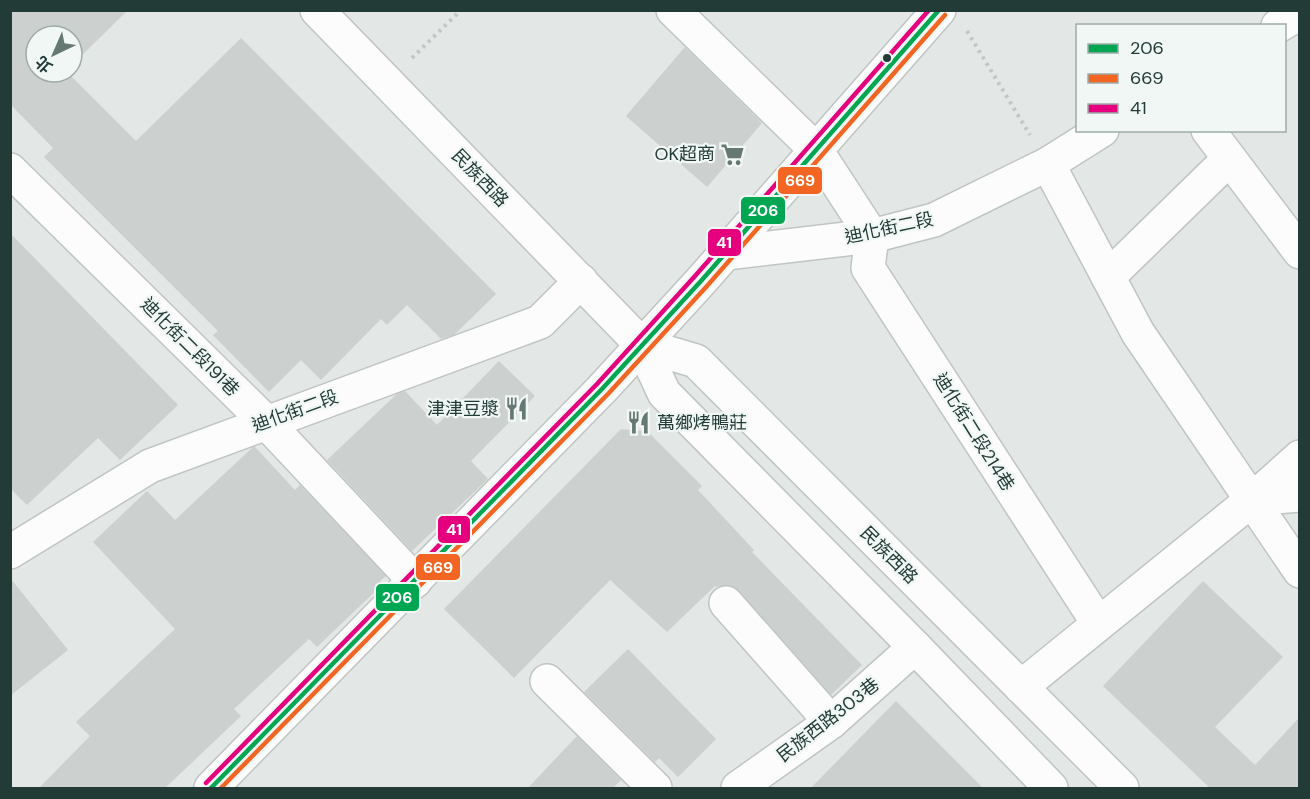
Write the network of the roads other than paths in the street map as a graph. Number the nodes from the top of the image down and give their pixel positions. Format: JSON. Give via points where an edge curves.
{"nodes":[{"id":1,"x":317,"y":10,"type":"edge"},
{"id":2,"x":673,"y":10,"type":"edge"},
{"id":3,"x":1299,"y":13,"type":"edge"},
{"id":4,"x":950,"y":16,"type":"edge"},
{"id":5,"x":1281,"y":24,"type":"edge"},
{"id":6,"x":1099,"y":132,"type":"edge"},
{"id":7,"x":1209,"y":132,"type":"edge"},
{"id":8,"x":816,"y":150,"type":"junction"},
{"id":9,"x":1229,"y":159,"type":"junction"},
{"id":10,"x":1048,"y":164,"type":"junction"},
{"id":11,"x":10,"y":170,"type":"edge"},
{"id":12,"x":873,"y":236,"type":"junction"},
{"id":13,"x":1299,"y":252,"type":"edge"},
{"id":14,"x":726,"y":253,"type":"junction"},
{"id":15,"x":1108,"y":277,"type":"junction"},
{"id":16,"x":581,"y":281,"type":"junction"},
{"id":17,"x":642,"y":345,"type":"junction"},
{"id":18,"x":265,"y":421,"type":"junction"},
{"id":19,"x":1299,"y":457,"type":"edge"},
{"id":20,"x":1299,"y":495,"type":"edge"},
{"id":21,"x":1253,"y":499,"type":"junction"},
{"id":22,"x":10,"y":552,"type":"edge"},
{"id":23,"x":1299,"y":570,"type":"edge"},
{"id":24,"x":414,"y":581,"type":"junction"},
{"id":25,"x":726,"y":603,"type":"dead end"},
{"id":26,"x":1098,"y":623,"type":"junction"},
{"id":27,"x":915,"y":647,"type":"junction"},
{"id":28,"x":547,"y":681,"type":"dead end"},
{"id":29,"x":1021,"y":687,"type":"junction"},
{"id":30,"x":831,"y":722,"type":"junction"},
{"id":31,"x":211,"y":789,"type":"edge"},
{"id":32,"x":655,"y":789,"type":"edge"},
{"id":33,"x":738,"y":789,"type":"edge"},
{"id":34,"x":1051,"y":789,"type":"edge"},
{"id":35,"x":1122,"y":789,"type":"edge"}],
"edges":[{"from":1,"to":16,"type":"street","name":"民族西路"},
{"from":2,"to":8,"type":"street"},
{"from":3,"to":5,"type":"street"},
{"from":4,"to":8,"type":"street"},
{"from":6,"to":10,"type":"street","name":"迪化街二段"},
{"from":7,"to":9,"type":"street"},
{"from":8,"to":12,"type":"street"},
{"from":8,"to":14,"type":"street"},
{"from":9,"to":13,"type":"street"},
{"from":9,"to":15,"type":"street"},
{"from":10,"to":12,"type":"street","name":"迪化街二段","via":[[934,220]]},
{"from":10,"to":15,"type":"street"},
{"from":11,"to":18,"type":"street","name":"迪化街二段191巷"},
{"from":12,"to":14,"type":"street","name":"迪化街二段"},
{"from":12,"to":26,"type":"street","name":"迪化街二段214巷","via":[[868,268]]},
{"from":14,"to":17,"type":"street"},
{"from":15,"to":21,"type":"street","via":[[1138,333]]},
{"from":16,"to":17,"type":"street","name":"民族西路"},
{"from":16,"to":18,"type":"street","name":"迪化街二段","via":[[540,322]]},
{"from":17,"to":24,"type":"street"},
{"from":17,"to":27,"type":"street","name":"民族西路","via":[[664,393]]},
{"from":17,"to":29,"type":"street","name":"民族西路","via":[[696,361]]},
{"from":18,"to":22,"type":"street","name":"迪化街二段","via":[[150,466]]},
{"from":18,"to":24,"type":"street","name":"迪化街二段191巷"},
{"from":19,"to":21,"type":"street"},
{"from":20,"to":21,"type":"street"},
{"from":21,"to":23,"type":"street"},
{"from":21,"to":26,"type":"street"},
{"from":24,"to":31,"type":"street"},
{"from":25,"to":30,"type":"street"},
{"from":26,"to":29,"type":"street"},
{"from":27,"to":30,"type":"street","name":"民族西路303巷"},
{"from":27,"to":34,"type":"street","name":"民族西路"},
{"from":28,"to":32,"type":"street"},
{"from":29,"to":35,"type":"street","name":"民族西路"},
{"from":30,"to":33,"type":"street","name":"民族西路303巷"}]}
